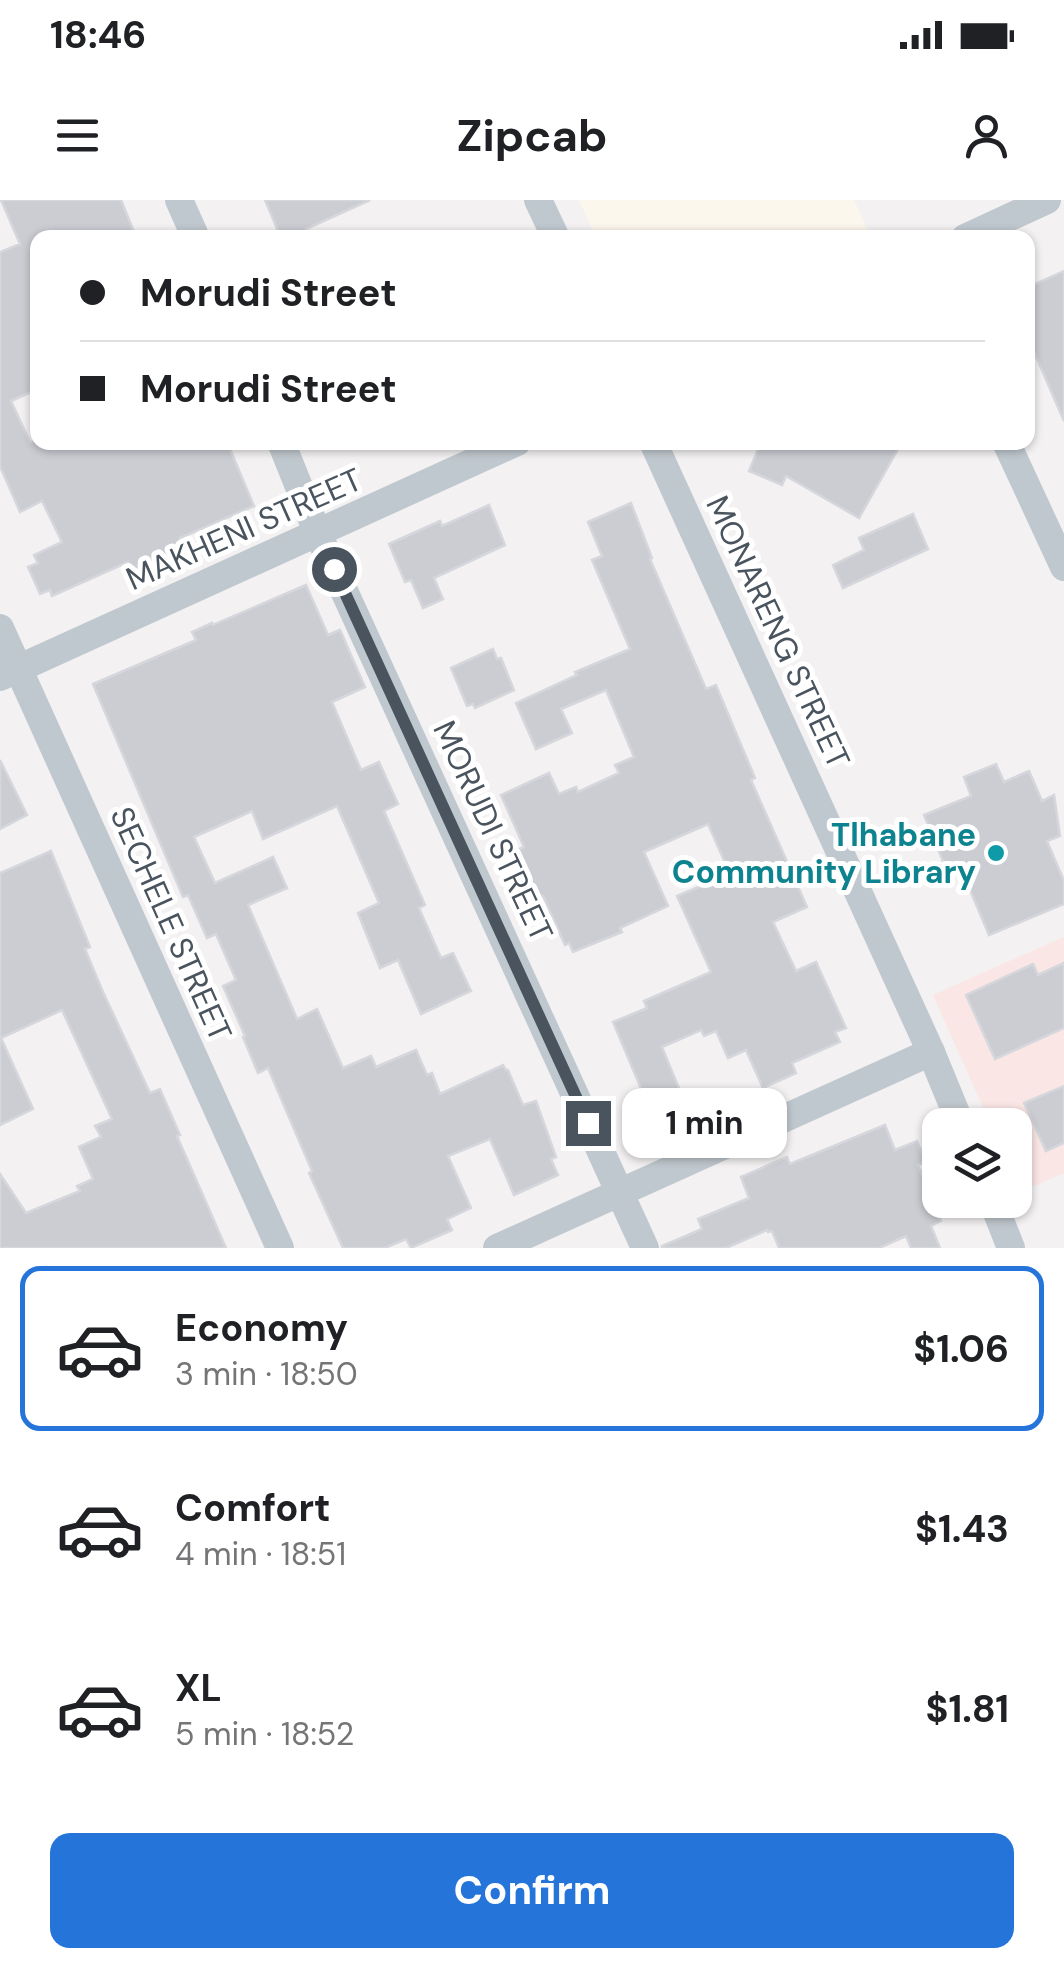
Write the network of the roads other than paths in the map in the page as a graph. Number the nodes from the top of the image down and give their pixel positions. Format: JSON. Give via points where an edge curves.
{"nodes":[{"id":1,"x":179,"y":200,"type":"edge"},
{"id":2,"x":538,"y":200,"type":"edge"},
{"id":3,"x":1047,"y":200,"type":"edge"},
{"id":4,"x":192,"y":230,"type":"edge"},
{"id":5,"x":552,"y":230,"type":"edge"},
{"id":6,"x":982,"y":230,"type":"edge"},
{"id":7,"x":284,"y":450,"type":"edge"},
{"id":8,"x":500,"y":450,"type":"edge"},
{"id":9,"x":657,"y":450,"type":"edge"},
{"id":10,"x":1010,"y":450,"type":"edge"},
{"id":11,"x":318,"y":534,"type":"junction"},
{"id":12,"x":1062,"y":556,"type":"edge"},
{"id":13,"x":0,"y":628,"type":"edge"},
{"id":14,"x":9,"y":674,"type":"edge"},
{"id":15,"x":931,"y":1052,"type":"junction"},
{"id":16,"x":954,"y":1108,"type":"edge"},
{"id":17,"x":620,"y":1192,"type":"junction"},
{"id":18,"x":999,"y":1218,"type":"edge"},
{"id":19,"x":280,"y":1248,"type":"edge"},
{"id":20,"x":497,"y":1248,"type":"edge"},
{"id":21,"x":645,"y":1248,"type":"edge"},
{"id":22,"x":1011,"y":1248,"type":"edge"}],
"edges":[{"from":1,"to":4,"type":"street"},
{"from":2,"to":5,"type":"street"},
{"from":3,"to":6,"type":"street"},
{"from":7,"to":11,"type":"street","name":"MORUDI STREET"},
{"from":8,"to":11,"type":"street","name":"MAKHENI STREET"},
{"from":9,"to":15,"type":"street","name":"MONARENG STREET"},
{"from":10,"to":12,"type":"street"},
{"from":11,"to":14,"type":"street","name":"MAKHENI STREET"},
{"from":11,"to":17,"type":"street","name":"MORUDI STREET"},
{"from":13,"to":14,"type":"street","name":"SECHELE STREET"},
{"from":14,"to":19,"type":"street","name":"SECHELE STREET"},
{"from":15,"to":16,"type":"street","name":"MONARENG STREET"},
{"from":15,"to":17,"type":"street"},
{"from":17,"to":20,"type":"street"},
{"from":17,"to":21,"type":"street","name":"MORUDI STREET"},
{"from":18,"to":22,"type":"street"}]}
